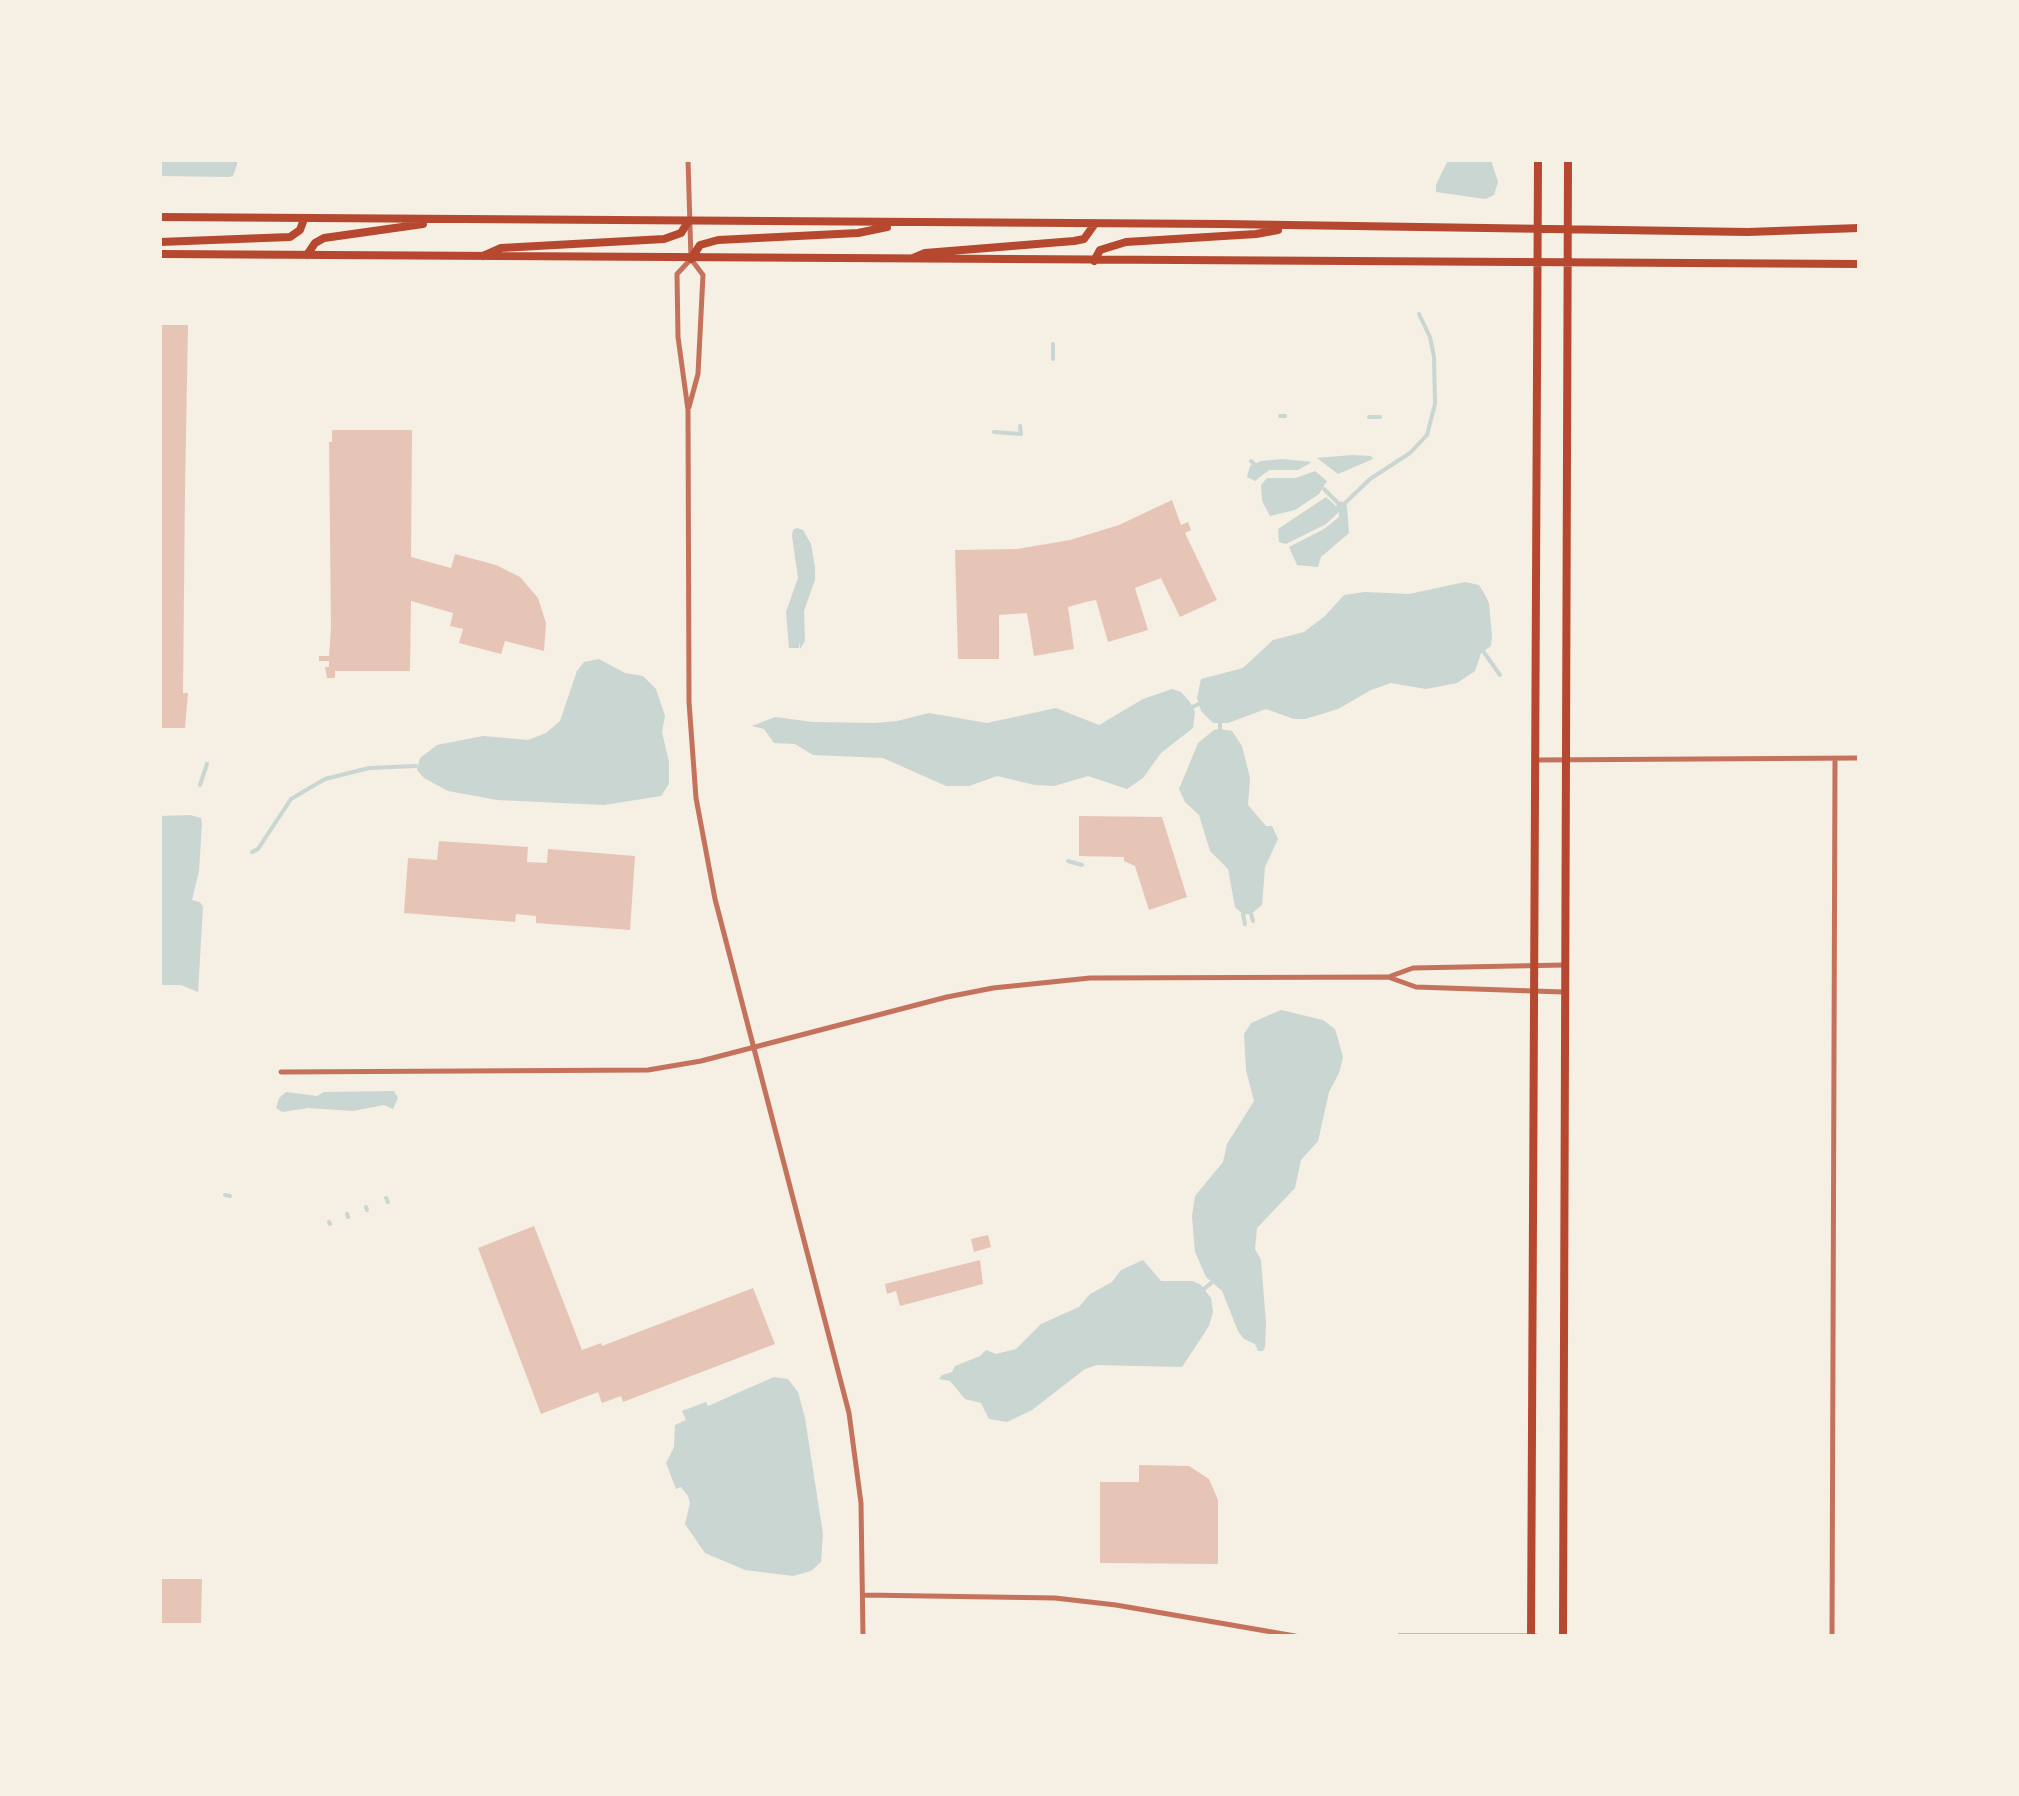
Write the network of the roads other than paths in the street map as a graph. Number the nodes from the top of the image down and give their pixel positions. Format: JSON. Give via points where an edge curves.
{"nodes":[{"id":1,"x":688,"y":160,"type":"edge"},
{"id":2,"x":1538,"y":160,"type":"edge"},
{"id":3,"x":1568,"y":160,"type":"edge"},
{"id":4,"x":160,"y":217,"type":"edge"},
{"id":5,"x":304,"y":218,"type":"junction"},
{"id":6,"x":442,"y":220,"type":"junction"},
{"id":7,"x":688,"y":222,"type":"junction"},
{"id":8,"x":905,"y":224,"type":"junction"},
{"id":9,"x":1094,"y":225,"type":"junction"},
{"id":10,"x":1292,"y":227,"type":"junction"},
{"id":11,"x":1859,"y":228,"type":"edge"},
{"id":12,"x":1539,"y":230,"type":"junction"},
{"id":13,"x":1567,"y":230,"type":"junction"},
{"id":14,"x":160,"y":242,"type":"edge"},
{"id":15,"x":160,"y":254,"type":"edge"},
{"id":16,"x":306,"y":256,"type":"junction"},
{"id":17,"x":478,"y":257,"type":"junction"},
{"id":18,"x":692,"y":259,"type":"junction"},
{"id":19,"x":910,"y":260,"type":"junction"},
{"id":20,"x":1094,"y":261,"type":"junction"},
{"id":21,"x":1538,"y":262,"type":"junction"},
{"id":22,"x":1567,"y":262,"type":"junction"},
{"id":23,"x":1859,"y":264,"type":"edge"},
{"id":24,"x":688,"y":410,"type":"junction"},
{"id":25,"x":1859,"y":758,"type":"edge"},
{"id":26,"x":1536,"y":760,"type":"junction"},
{"id":27,"x":1567,"y":760,"type":"junction"},
{"id":28,"x":1835,"y":760,"type":"junction"},
{"id":29,"x":1533,"y":966,"type":"junction"},
{"id":30,"x":1564,"y":966,"type":"junction"},
{"id":31,"x":1388,"y":977,"type":"junction"},
{"id":32,"x":1533,"y":992,"type":"junction"},
{"id":33,"x":1563,"y":992,"type":"junction"},
{"id":34,"x":754,"y":1047,"type":"junction"},
{"id":35,"x":281,"y":1072,"type":"dead end"},
{"id":36,"x":864,"y":1595,"type":"junction"},
{"id":37,"x":1533,"y":1635,"type":"edge"},
{"id":38,"x":864,"y":1636,"type":"edge"},
{"id":39,"x":1295,"y":1636,"type":"edge"},
{"id":40,"x":1399,"y":1636,"type":"edge"},
{"id":41,"x":1563,"y":1636,"type":"edge"},
{"id":42,"x":1832,"y":1636,"type":"edge"}],
"edges":[{"from":1,"to":7,"type":"street"},
{"from":2,"to":12,"type":"main road"},
{"from":3,"to":13,"type":"main road"},
{"from":4,"to":5,"type":"main road"},
{"from":5,"to":6,"type":"main road"},
{"from":5,"to":14,"type":"main road","via":[[290,237]]},
{"from":6,"to":7,"type":"main road"},
{"from":6,"to":16,"type":"main road","via":[[324,238]]},
{"from":7,"to":8,"type":"main road"},
{"from":7,"to":17,"type":"main road","via":[[664,239],[501,248]]},
{"from":7,"to":18,"type":"street"},
{"from":8,"to":9,"type":"main road"},
{"from":8,"to":18,"type":"main road","via":[[718,240],[700,245]]},
{"from":9,"to":10,"type":"main road"},
{"from":9,"to":19,"type":"main road","via":[[1074,242],[925,253]]},
{"from":10,"to":12,"type":"main road"},
{"from":10,"to":20,"type":"main road","via":[[1126,242],[1106,247]]},
{"from":11,"to":13,"type":"main road"},
{"from":12,"to":13,"type":"main road"},
{"from":12,"to":21,"type":"main road"},
{"from":13,"to":22,"type":"main road"},
{"from":15,"to":16,"type":"main road"},
{"from":16,"to":17,"type":"main road"},
{"from":17,"to":18,"type":"main road"},
{"from":18,"to":19,"type":"main road"},
{"from":18,"to":24,"type":"street","via":[[703,275],[698,374]]},
{"from":18,"to":24,"type":"street","via":[[678,274]]},
{"from":19,"to":20,"type":"main road"},
{"from":20,"to":21,"type":"main road"},
{"from":21,"to":22,"type":"main road"},
{"from":21,"to":26,"type":"main road"},
{"from":22,"to":23,"type":"main road"},
{"from":22,"to":27,"type":"main road"},
{"from":24,"to":34,"type":"street","via":[[689,703],[696,798]]},
{"from":25,"to":28,"type":"street"},
{"from":26,"to":27,"type":"street"},
{"from":26,"to":29,"type":"main road"},
{"from":27,"to":28,"type":"street"},
{"from":27,"to":30,"type":"main road"},
{"from":28,"to":42,"type":"street"},
{"from":29,"to":30,"type":"street"},
{"from":29,"to":31,"type":"street","via":[[1413,968]]},
{"from":29,"to":32,"type":"main road"},
{"from":30,"to":33,"type":"main road"},
{"from":31,"to":32,"type":"street","via":[[1416,988]]},
{"from":31,"to":34,"type":"street","via":[[1028,984],[947,997]]},
{"from":32,"to":33,"type":"street"},
{"from":32,"to":37,"type":"main road"},
{"from":33,"to":41,"type":"main road"},
{"from":34,"to":35,"type":"street","via":[[632,1072]]},
{"from":34,"to":36,"type":"street","via":[[844,1384],[858,1472]]},
{"from":36,"to":38,"type":"street"},
{"from":36,"to":39,"type":"street","via":[[1056,1598]]},
{"from":37,"to":40,"type":"street"}]}
